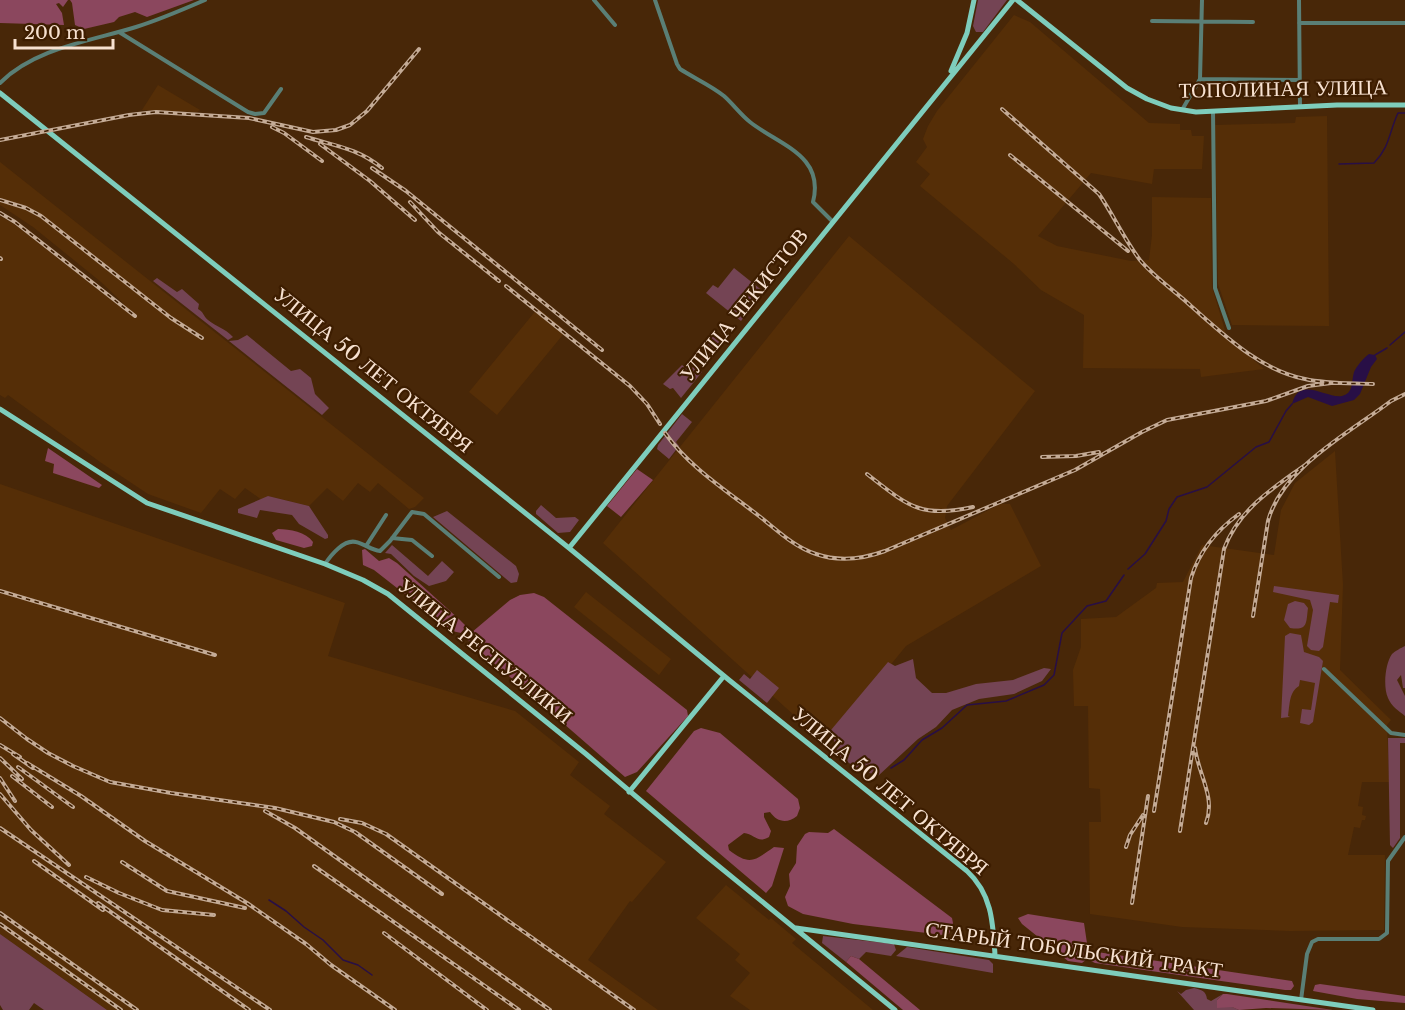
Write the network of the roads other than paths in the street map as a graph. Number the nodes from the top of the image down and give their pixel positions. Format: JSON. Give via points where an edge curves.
{"nodes":[{"id":1,"x":205,"y":0,"type":"edge"},
{"id":2,"x":594,"y":0,"type":"edge"},
{"id":3,"x":655,"y":0,"type":"edge"},
{"id":4,"x":974,"y":0,"type":"edge"},
{"id":5,"x":1015,"y":0,"type":"edge"},
{"id":6,"x":1202,"y":0,"type":"edge"},
{"id":7,"x":1299,"y":0,"type":"edge"},
{"id":8,"x":1152,"y":21,"type":"dead end"},
{"id":9,"x":1201,"y":22,"type":"junction"},
{"id":10,"x":1254,"y":22,"type":"dead end"},
{"id":11,"x":1299,"y":23,"type":"junction"},
{"id":12,"x":1405,"y":23,"type":"edge"},
{"id":13,"x":615,"y":25,"type":"dead end"},
{"id":14,"x":119,"y":32,"type":"junction"},
{"id":15,"x":967,"y":33,"type":"junction"},
{"id":16,"x":981,"y":39,"type":"junction"},
{"id":17,"x":1200,"y":80,"type":"junction"},
{"id":18,"x":1300,"y":81,"type":"junction"},
{"id":19,"x":0,"y":83,"type":"edge"},
{"id":20,"x":945,"y":83,"type":"junction"},
{"id":21,"x":281,"y":89,"type":"dead end"},
{"id":22,"x":0,"y":93,"type":"edge"},
{"id":23,"x":1405,"y":105,"type":"edge"},
{"id":24,"x":1300,"y":107,"type":"junction"},
{"id":25,"x":1182,"y":110,"type":"junction"},
{"id":26,"x":1213,"y":111,"type":"junction"},
{"id":27,"x":833,"y":222,"type":"junction"},
{"id":28,"x":1229,"y":328,"type":"dead end"},
{"id":29,"x":0,"y":409,"type":"edge"},
{"id":30,"x":386,"y":515,"type":"dead end"},
{"id":31,"x":392,"y":538,"type":"junction"},
{"id":32,"x":366,"y":546,"type":"junction"},
{"id":33,"x":569,"y":548,"type":"junction"},
{"id":34,"x":432,"y":556,"type":"dead end"},
{"id":35,"x":325,"y":564,"type":"junction"},
{"id":36,"x":499,"y":577,"type":"dead end"},
{"id":37,"x":1324,"y":669,"type":"dead end"},
{"id":38,"x":724,"y":676,"type":"junction"},
{"id":39,"x":1405,"y":735,"type":"edge"},
{"id":40,"x":629,"y":792,"type":"junction"},
{"id":41,"x":1405,"y":837,"type":"edge"},
{"id":42,"x":794,"y":928,"type":"junction"},
{"id":43,"x":825,"y":931,"type":"junction"},
{"id":44,"x":821,"y":949,"type":"junction"},
{"id":45,"x":995,"y":955,"type":"junction"},
{"id":46,"x":1301,"y":1001,"type":"junction"},
{"id":47,"x":1348,"y":1008,"type":"junction"},
{"id":48,"x":895,"y":1010,"type":"edge"},
{"id":49,"x":1359,"y":1010,"type":"edge"},
{"id":50,"x":1373,"y":1010,"type":"edge"}],
"edges":[{"from":1,"to":14,"type":"street"},
{"from":2,"to":13,"type":"street"},
{"from":3,"to":27,"type":"street","via":[[680,69],[723,96],[750,122],[804,159],[816,183],[813,202]]},
{"from":4,"to":15,"type":"main road"},
{"from":5,"to":16,"type":"main road","name":"ТОПОЛИНАЯ УЛИЦА"},
{"from":5,"to":25,"type":"main road","name":"ТОПОЛИНАЯ УЛИЦА","via":[[1127,88]]},
{"from":6,"to":9,"type":"street"},
{"from":7,"to":11,"type":"street"},
{"from":8,"to":9,"type":"street"},
{"from":9,"to":10,"type":"street"},
{"from":9,"to":17,"type":"street"},
{"from":11,"to":12,"type":"street"},
{"from":11,"to":18,"type":"street"},
{"from":14,"to":19,"type":"street","via":[[22,65]]},
{"from":14,"to":21,"type":"street","via":[[248,112],[264,113]]},
{"from":15,"to":16,"type":"main road"},
{"from":15,"to":20,"type":"main road"},
{"from":16,"to":20,"type":"main road","name":"ТОПОЛИНАЯ УЛИЦА"},
{"from":17,"to":18,"type":"street"},
{"from":17,"to":25,"type":"street"},
{"from":18,"to":24,"type":"street"},
{"from":20,"to":27,"type":"main road","name":"УЛИЦА ЧЕКИСТОВ"},
{"from":22,"to":33,"type":"main road","name":"УЛИЦА 50 ЛЕТ ОКТЯБРЯ"},
{"from":23,"to":24,"type":"main road","name":"ТОПОЛИНАЯ УЛИЦА"},
{"from":24,"to":26,"type":"main road","name":"ТОПОЛИНАЯ УЛИЦА"},
{"from":25,"to":26,"type":"main road","name":"ТОПОЛИНАЯ УЛИЦА"},
{"from":26,"to":28,"type":"street","via":[[1215,288]]},
{"from":27,"to":33,"type":"main road","name":"УЛИЦА ЧЕКИСТОВ"},
{"from":29,"to":35,"type":"main road","name":"УЛИЦА РЕСПУБЛИКИ","via":[[132,496]]},
{"from":30,"to":32,"type":"street"},
{"from":31,"to":32,"type":"street","via":[[380,551]]},
{"from":31,"to":34,"type":"street","via":[[412,540]]},
{"from":31,"to":36,"type":"street","via":[[412,512],[424,514]]},
{"from":32,"to":35,"type":"street","via":[[349,542]]},
{"from":33,"to":38,"type":"main road","name":"УЛИЦА 50 ЛЕТ ОКТЯБРЯ"},
{"from":35,"to":40,"type":"main road","name":"УЛИЦА РЕСПУБЛИКИ","via":[[363,580],[405,606]]},
{"from":37,"to":39,"type":"street","via":[[1391,733]]},
{"from":38,"to":40,"type":"main road"},
{"from":38,"to":45,"type":"main road","name":"УЛИЦА 50 ЛЕТ ОКТЯБРЯ","via":[[974,877],[991,910]]},
{"from":40,"to":42,"type":"main road","name":"УЛИЦА РЕСПУБЛИКИ"},
{"from":41,"to":46,"type":"street","via":[[1388,861],[1387,933],[1379,939],[1312,942]]},
{"from":42,"to":43,"type":"main road","name":"СТАРЫЙ ТОБОЛЬСКИЙ ТРАКТ"},
{"from":42,"to":44,"type":"main road","name":"УЛИЦА РЕСПУБЛИКИ"},
{"from":43,"to":44,"type":"main road","via":[[817,937]]},
{"from":43,"to":45,"type":"main road","name":"СТАРЫЙ ТОБОЛЬСКИЙ ТРАКТ"},
{"from":44,"to":48,"type":"main road","name":"УЛИЦА РЕСПУБЛИКИ"},
{"from":45,"to":46,"type":"main road","name":"СТАРЫЙ ТОБОЛЬСКИЙ ТРАКТ"},
{"from":46,"to":47,"type":"main road","name":"СТАРЫЙ ТОБОЛЬСКИЙ ТРАКТ"},
{"from":47,"to":49,"type":"main road","name":"СТАРЫЙ ТОБОЛЬСКИЙ ТРАКТ"},
{"from":47,"to":50,"type":"main road","name":"СТАРЫЙ ТОБОЛЬСКИЙ ТРАКТ"}]}
